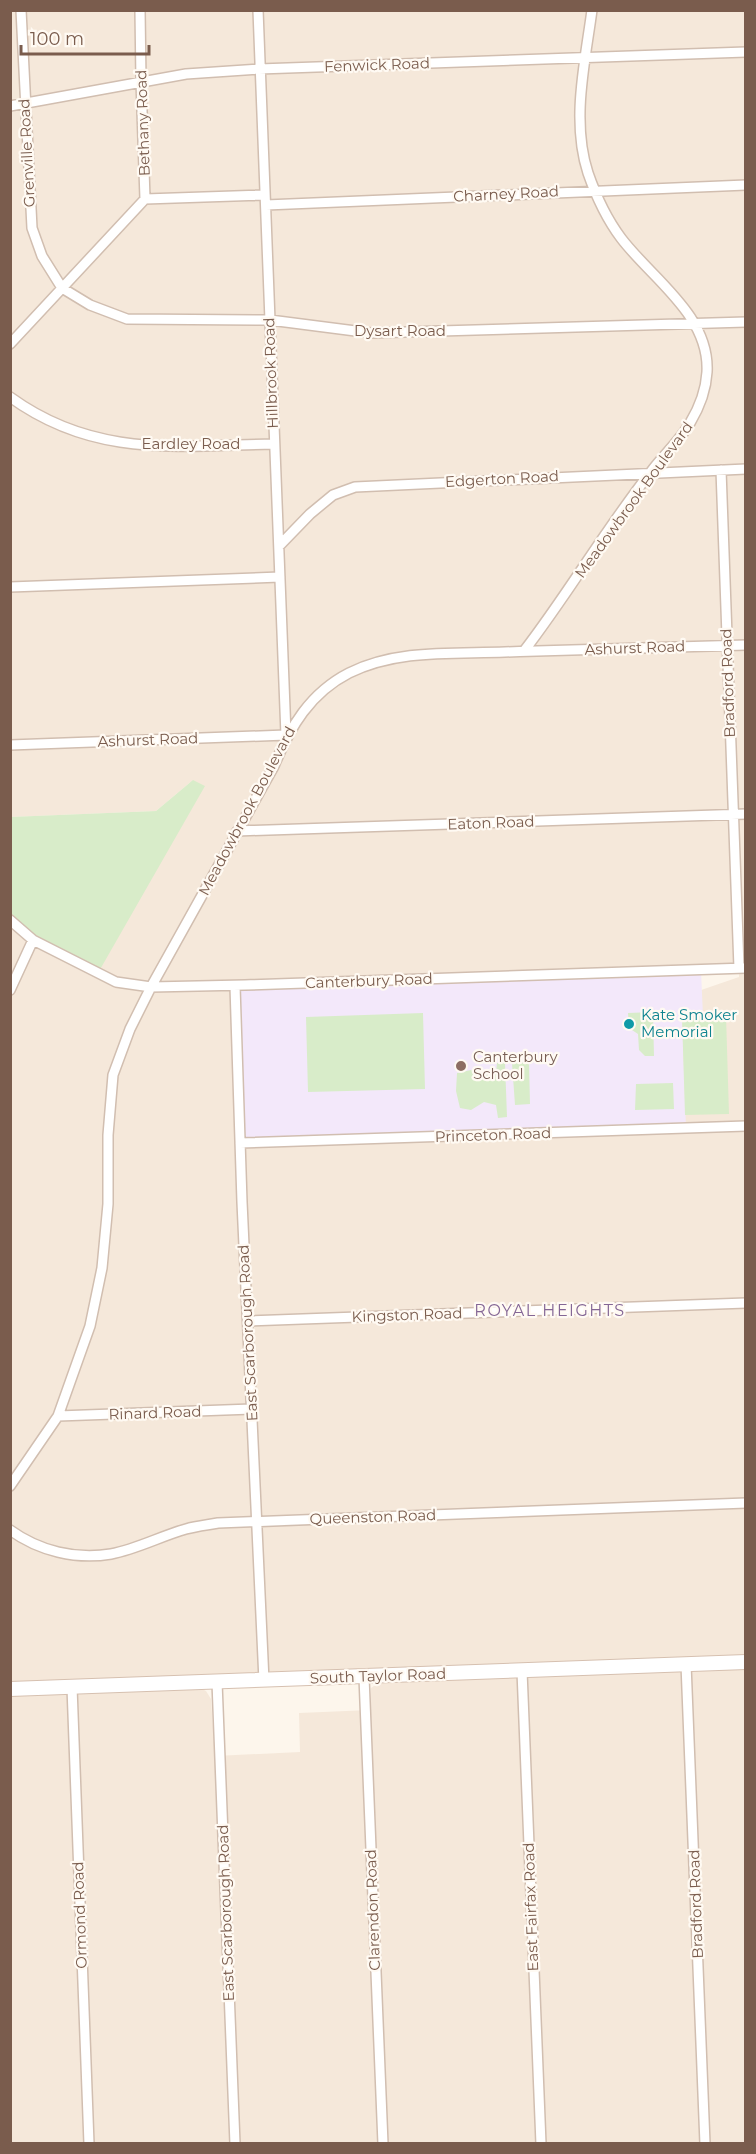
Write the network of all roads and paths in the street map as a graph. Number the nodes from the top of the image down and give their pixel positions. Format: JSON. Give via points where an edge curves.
{"nodes":[{"id":1,"x":21,"y":10,"type":"edge"},
{"id":2,"x":140,"y":10,"type":"edge"},
{"id":3,"x":258,"y":10,"type":"edge"},
{"id":4,"x":592,"y":10,"type":"edge"},
{"id":5,"x":746,"y":52,"type":"edge"},
{"id":6,"x":586,"y":58,"type":"junction"},
{"id":7,"x":259,"y":69,"type":"junction"},
{"id":8,"x":141,"y":81,"type":"junction"},
{"id":9,"x":25,"y":104,"type":"junction"},
{"id":10,"x":10,"y":106,"type":"edge"},
{"id":11,"x":746,"y":185,"type":"edge"},
{"id":12,"x":595,"y":190,"type":"junction"},
{"id":13,"x":145,"y":199,"type":"junction"},
{"id":14,"x":266,"y":200,"type":"junction"},
{"id":15,"x":62,"y":288,"type":"junction"},
{"id":16,"x":270,"y":320,"type":"junction"},
{"id":17,"x":746,"y":322,"type":"edge"},
{"id":18,"x":694,"y":324,"type":"junction"},
{"id":19,"x":10,"y":344,"type":"edge"},
{"id":20,"x":10,"y":397,"type":"edge"},
{"id":21,"x":273,"y":444,"type":"junction"},
{"id":22,"x":746,"y":469,"type":"edge"},
{"id":23,"x":721,"y":470,"type":"junction"},
{"id":24,"x":650,"y":472,"type":"junction"},
{"id":25,"x":279,"y":546,"type":"junction"},
{"id":26,"x":280,"y":577,"type":"junction"},
{"id":27,"x":10,"y":587,"type":"edge"},
{"id":28,"x":727,"y":645,"type":"junction"},
{"id":29,"x":746,"y":645,"type":"edge"},
{"id":30,"x":524,"y":651,"type":"junction"},
{"id":31,"x":286,"y":735,"type":"junction"},
{"id":32,"x":10,"y":745,"type":"edge"},
{"id":33,"x":746,"y":814,"type":"edge"},
{"id":34,"x":734,"y":815,"type":"junction"},
{"id":35,"x":237,"y":831,"type":"junction"},
{"id":36,"x":10,"y":920,"type":"edge"},
{"id":37,"x":33,"y":940,"type":"junction"},
{"id":38,"x":742,"y":968,"type":"edge"},
{"id":39,"x":235,"y":986,"type":"junction"},
{"id":40,"x":151,"y":987,"type":"junction"},
{"id":41,"x":10,"y":990,"type":"edge"},
{"id":42,"x":746,"y":1126,"type":"edge"},
{"id":43,"x":240,"y":1143,"type":"junction"},
{"id":44,"x":746,"y":1303,"type":"edge"},
{"id":45,"x":248,"y":1321,"type":"junction"},
{"id":46,"x":252,"y":1409,"type":"junction"},
{"id":47,"x":58,"y":1416,"type":"junction"},
{"id":48,"x":10,"y":1486,"type":"edge"},
{"id":49,"x":746,"y":1503,"type":"edge"},
{"id":50,"x":256,"y":1522,"type":"junction"},
{"id":51,"x":10,"y":1530,"type":"edge"},
{"id":52,"x":746,"y":1662,"type":"edge"},
{"id":53,"x":686,"y":1664,"type":"junction"},
{"id":54,"x":522,"y":1671,"type":"junction"},
{"id":55,"x":364,"y":1677,"type":"junction"},
{"id":56,"x":264,"y":1681,"type":"junction"},
{"id":57,"x":217,"y":1682,"type":"junction"},
{"id":58,"x":72,"y":1687,"type":"junction"},
{"id":59,"x":10,"y":1689,"type":"edge"},
{"id":60,"x":89,"y":2144,"type":"edge"},
{"id":61,"x":235,"y":2144,"type":"edge"},
{"id":62,"x":383,"y":2144,"type":"edge"},
{"id":63,"x":541,"y":2144,"type":"edge"},
{"id":64,"x":705,"y":2144,"type":"edge"}],
"edges":[{"from":1,"to":9,"type":"street","name":"Grenville Road"},
{"from":2,"to":8,"type":"street","name":"Bethany Road"},
{"from":3,"to":7,"type":"street","name":"Hillbrook Road"},
{"from":4,"to":6,"type":"street","name":"Meadowbrook Boulevard"},
{"from":5,"to":6,"type":"street","name":"Fenwick Road"},
{"from":6,"to":7,"type":"street","name":"Fenwick Road"},
{"from":6,"to":12,"type":"street","name":"Meadowbrook Boulevard","via":[[580,139]]},
{"from":7,"to":8,"type":"street","name":"Fenwick Road"},
{"from":7,"to":14,"type":"street","name":"Hillbrook Road"},
{"from":8,"to":9,"type":"street","name":"Fenwick Road"},
{"from":8,"to":13,"type":"street","name":"Bethany Road"},
{"from":9,"to":10,"type":"street","name":"Fenwick Road"},
{"from":9,"to":15,"type":"street","name":"Grenville Road","via":[[32,228],[42,256]]},
{"from":11,"to":12,"type":"street","name":"Charney Road"},
{"from":12,"to":14,"type":"street","name":"Charney Road"},
{"from":12,"to":18,"type":"street","name":"Meadowbrook Boulevard","via":[[622,240]]},
{"from":13,"to":14,"type":"street","name":"Charney Road"},
{"from":13,"to":15,"type":"street"},
{"from":14,"to":16,"type":"street","name":"Hillbrook Road"},
{"from":15,"to":16,"type":"street","name":"Dysart Road","via":[[90,305],[128,319]]},
{"from":15,"to":19,"type":"street"},
{"from":16,"to":18,"type":"street","name":"Dysart Road","via":[[371,333]]},
{"from":16,"to":21,"type":"street","name":"Hillbrook Road"},
{"from":17,"to":18,"type":"street","name":"Dysart Road"},
{"from":18,"to":24,"type":"street","name":"Meadowbrook Boulevard","via":[[707,360],[701,399],[688,427]]},
{"from":20,"to":21,"type":"street","name":"Eardley Road","via":[[51,422],[106,440],[152,447]]},
{"from":21,"to":25,"type":"street","name":"Hillbrook Road"},
{"from":22,"to":23,"type":"street","name":"Edgerton Road"},
{"from":23,"to":24,"type":"street","name":"Edgerton Road"},
{"from":23,"to":28,"type":"street","name":"Bradford Road"},
{"from":24,"to":25,"type":"street","name":"Edgerton Road","via":[[355,487],[333,495]]},
{"from":24,"to":30,"type":"street","name":"Meadowbrook Boulevard"},
{"from":25,"to":26,"type":"street","name":"Hillbrook Road"},
{"from":26,"to":27,"type":"street"},
{"from":26,"to":31,"type":"street","name":"Hillbrook Road"},
{"from":28,"to":29,"type":"street","name":"Ashurst Road"},
{"from":28,"to":30,"type":"street","name":"Ashurst Road"},
{"from":28,"to":34,"type":"street","name":"Bradford Road"},
{"from":30,"to":31,"type":"street","name":"Meadowbrook Boulevard","via":[[378,661],[329,685]]},
{"from":31,"to":32,"type":"street","name":"Ashurst Road"},
{"from":31,"to":35,"type":"street","name":"Meadowbrook Boulevard","via":[[274,766]]},
{"from":33,"to":34,"type":"street","name":"Eaton Road"},
{"from":34,"to":35,"type":"street","name":"Eaton Road"},
{"from":34,"to":38,"type":"street","name":"Bradford Road"},
{"from":35,"to":40,"type":"street","name":"Meadowbrook Boulevard"},
{"from":36,"to":37,"type":"street","name":"Canterbury Road"},
{"from":37,"to":40,"type":"street","name":"Canterbury Road","via":[[116,982]]},
{"from":37,"to":41,"type":"street"},
{"from":38,"to":39,"type":"street","name":"Canterbury Road"},
{"from":39,"to":40,"type":"street","name":"Canterbury Road"},
{"from":39,"to":43,"type":"street","name":"East Scarborough Road"},
{"from":40,"to":47,"type":"street","name":"Meadowbrook Boulevard","via":[[113,1075],[102,1268],[90,1326]]},
{"from":42,"to":43,"type":"street","name":"Princeton Road"},
{"from":43,"to":45,"type":"street","name":"East Scarborough Road"},
{"from":44,"to":45,"type":"street","name":"Kingston Road"},
{"from":45,"to":46,"type":"street","name":"East Scarborough Road"},
{"from":46,"to":47,"type":"street","name":"Rinard Road"},
{"from":46,"to":50,"type":"street","name":"East Scarborough Road"},
{"from":47,"to":48,"type":"street","name":"Meadowbrook Boulevard"},
{"from":49,"to":50,"type":"street","name":"Queenston Road"},
{"from":50,"to":51,"type":"street","name":"Queenston Road","via":[[187,1529],[98,1556],[59,1553],[24,1540]]},
{"from":50,"to":56,"type":"street","name":"East Scarborough Road"},
{"from":52,"to":53,"type":"main road","name":"South Taylor Road"},
{"from":53,"to":54,"type":"main road","name":"South Taylor Road"},
{"from":53,"to":64,"type":"street","name":"Bradford Road"},
{"from":54,"to":55,"type":"main road","name":"South Taylor Road"},
{"from":54,"to":63,"type":"street","name":"East Fairfax Road"},
{"from":55,"to":56,"type":"main road","name":"South Taylor Road"},
{"from":55,"to":62,"type":"street","name":"Clarendon Road"},
{"from":56,"to":57,"type":"main road","name":"South Taylor Road"},
{"from":57,"to":58,"type":"main road","name":"South Taylor Road"},
{"from":57,"to":61,"type":"street","name":"East Scarborough Road"},
{"from":58,"to":59,"type":"main road","name":"South Taylor Road"},
{"from":58,"to":60,"type":"street","name":"Ormond Road"}]}
